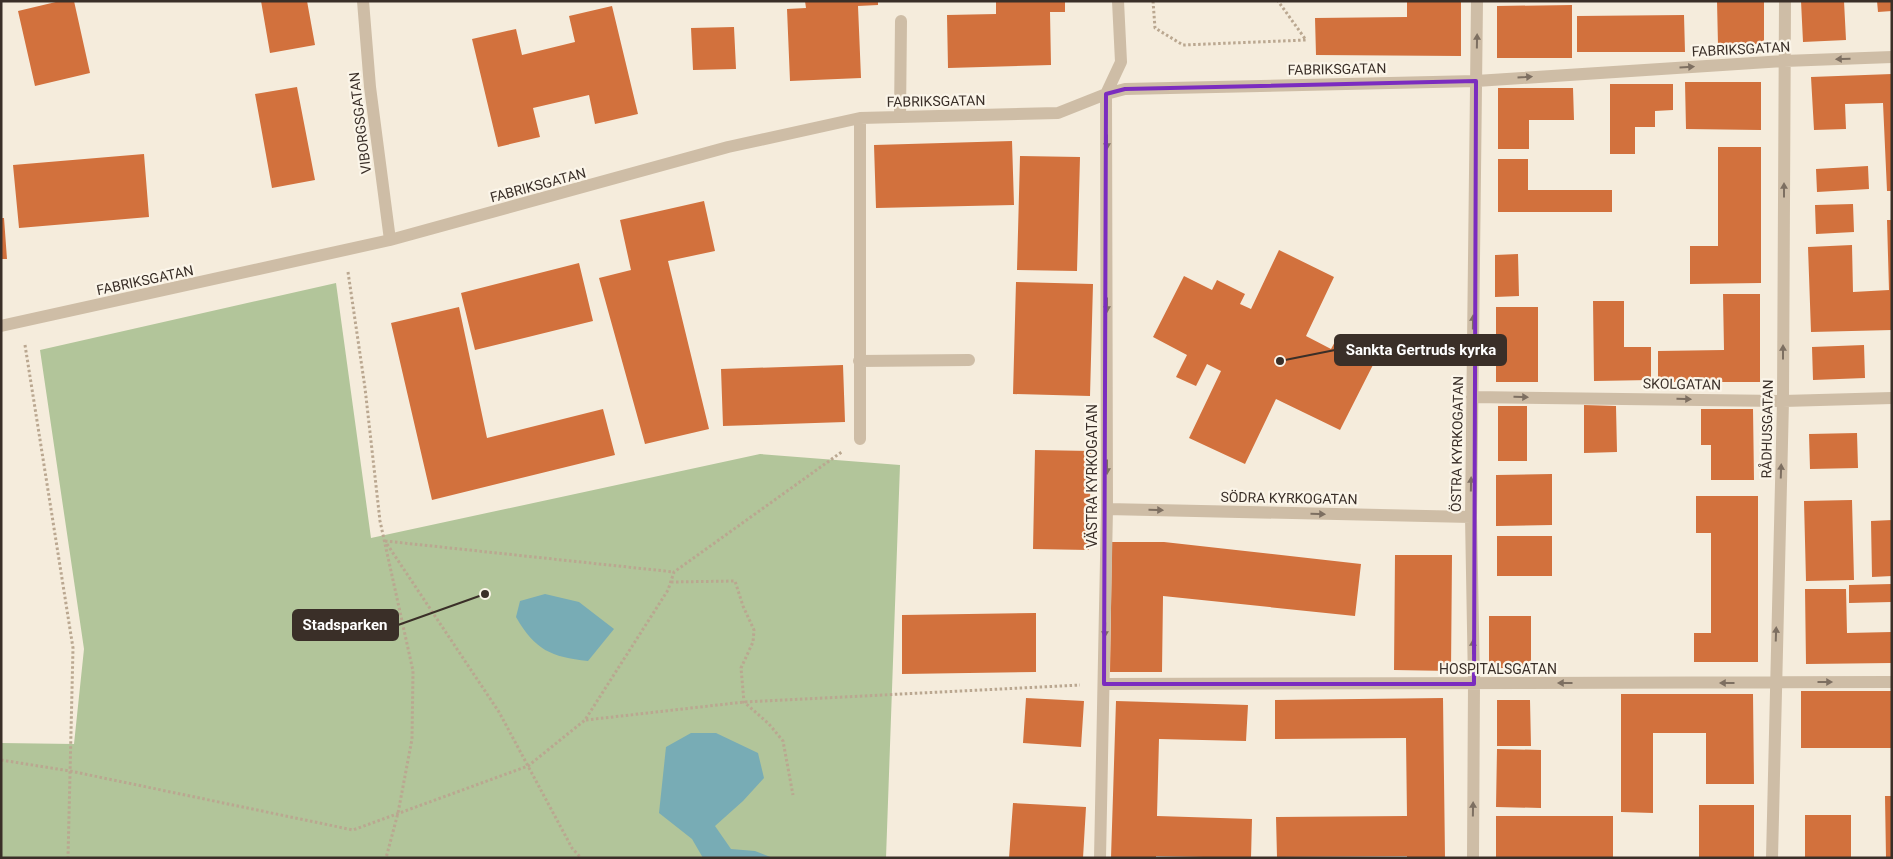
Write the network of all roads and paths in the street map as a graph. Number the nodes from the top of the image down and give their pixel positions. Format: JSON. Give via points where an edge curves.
{"nodes":[{"id":1,"x":363,"y":1,"type":"edge"},
{"id":2,"x":1118,"y":1,"type":"edge"},
{"id":3,"x":1153,"y":1,"type":"edge"},
{"id":4,"x":1278,"y":1,"type":"edge"},
{"id":5,"x":1477,"y":1,"type":"edge"},
{"id":6,"x":1785,"y":1,"type":"edge"},
{"id":7,"x":901,"y":21,"type":"dead end"},
{"id":8,"x":1892,"y":58,"type":"edge"},
{"id":9,"x":1784,"y":61,"type":"junction"},
{"id":10,"x":1476,"y":81,"type":"junction"},
{"id":11,"x":1106,"y":94,"type":"junction"},
{"id":12,"x":900,"y":117,"type":"junction"},
{"id":13,"x":860,"y":118,"type":"junction"},
{"id":14,"x":390,"y":240,"type":"junction"},
{"id":15,"x":344,"y":251,"type":"junction"},
{"id":16,"x":21,"y":322,"type":"junction"},
{"id":17,"x":1,"y":326,"type":"edge"},
{"id":18,"x":969,"y":360,"type":"dead end"},
{"id":19,"x":859,"y":361,"type":"junction"},
{"id":20,"x":1472,"y":396,"type":"junction"},
{"id":21,"x":1892,"y":398,"type":"edge"},
{"id":22,"x":1783,"y":401,"type":"junction"},
{"id":23,"x":860,"y":439,"type":"joint"},
{"id":24,"x":1107,"y":509,"type":"junction"},
{"id":25,"x":1470,"y":517,"type":"junction"},
{"id":26,"x":386,"y":541,"type":"junction"},
{"id":27,"x":674,"y":572,"type":"junction"},
{"id":28,"x":671,"y":582,"type":"junction"},
{"id":29,"x":1776,"y":682,"type":"junction"},
{"id":30,"x":1892,"y":682,"type":"edge"},
{"id":31,"x":1104,"y":684,"type":"junction"},
{"id":32,"x":1474,"y":684,"type":"junction"},
{"id":33,"x":744,"y":702,"type":"junction"},
{"id":34,"x":585,"y":720,"type":"junction"},
{"id":35,"x":1,"y":760,"type":"edge"},
{"id":36,"x":528,"y":766,"type":"junction"},
{"id":37,"x":70,"y":771,"type":"junction"},
{"id":38,"x":793,"y":796,"type":"dead end"},
{"id":39,"x":398,"y":813,"type":"junction"},
{"id":40,"x":68,"y":858,"type":"edge"},
{"id":41,"x":386,"y":858,"type":"edge"},
{"id":42,"x":581,"y":858,"type":"edge"},
{"id":43,"x":1100,"y":858,"type":"edge"},
{"id":44,"x":1473,"y":858,"type":"edge"},
{"id":45,"x":1772,"y":858,"type":"edge"}],
"edges":[{"from":1,"to":14,"type":"street","name":"VIBORGSGATAN","via":[[370,87]]},
{"from":2,"to":11,"type":"street","via":[[1121,62]]},
{"from":3,"to":4,"type":"path","via":[[1155,28],[1183,45],[1306,40]]},
{"from":10,"to":5,"type":"street","name":"ÖSTRA KYRKOGATAN","one_way":true},
{"from":6,"to":9,"type":"street","name":"RÅDHUSGATAN"},
{"from":7,"to":12,"type":"street"},
{"from":8,"to":9,"type":"street","name":"FABRIKSGATAN","one_way":true},
{"from":10,"to":9,"type":"street","name":"FABRIKSGATAN","one_way":true},
{"from":22,"to":9,"type":"street","name":"RÅDHUSGATAN","one_way":true},
{"from":10,"to":11,"type":"street","name":"FABRIKSGATAN","via":[[1125,89]]},
{"from":20,"to":10,"type":"street","name":"ÖSTRA KYRKOGATAN","one_way":true},
{"from":11,"to":12,"type":"street","name":"FABRIKSGATAN","via":[[1058,114]]},
{"from":11,"to":24,"type":"street","name":"VÄSTRA KYRKOGATAN","one_way":true},
{"from":12,"to":13,"type":"street","name":"FABRIKSGATAN"},
{"from":13,"to":14,"type":"street","name":"FABRIKSGATAN","via":[[728,147]]},
{"from":13,"to":19,"type":"street"},
{"from":14,"to":15,"type":"street","name":"FABRIKSGATAN"},
{"from":15,"to":16,"type":"street","name":"FABRIKSGATAN"},
{"from":15,"to":26,"type":"path","via":[[365,388],[380,520]]},
{"from":16,"to":17,"type":"street","name":"FABRIKSGATAN"},
{"from":16,"to":37,"type":"path","via":[[73,648]]},
{"from":18,"to":19,"type":"street"},
{"from":19,"to":23,"type":"street"},
{"from":20,"to":22,"type":"street","name":"SKOLGATAN","one_way":true},
{"from":25,"to":20,"type":"street","name":"ÖSTRA KYRKOGATAN","one_way":true},
{"from":21,"to":22,"type":"street","name":"SKOLGATAN"},
{"from":29,"to":22,"type":"street","name":"RÅDHUSGATAN","one_way":true},
{"from":23,"to":27,"type":"path"},
{"from":24,"to":25,"type":"street","name":"SÖDRA KYRKOGATAN","one_way":true},
{"from":24,"to":31,"type":"street","name":"VÄSTRA KYRKOGATAN","one_way":true},
{"from":32,"to":25,"type":"street","name":"ÖSTRA KYRKOGATAN","one_way":true},
{"from":26,"to":27,"type":"path"},
{"from":26,"to":36,"type":"path","via":[[499,712]]},
{"from":26,"to":39,"type":"path","via":[[413,671],[412,738]]},
{"from":27,"to":28,"type":"path"},
{"from":28,"to":33,"type":"path","via":[[735,581],[742,606],[754,630],[753,642],[740,668]]},
{"from":28,"to":34,"type":"path"},
{"from":29,"to":30,"type":"street","name":"HOSPITALSGATAN","one_way":true},
{"from":29,"to":32,"type":"street","name":"HOSPITALSGATAN","one_way":true},
{"from":29,"to":45,"type":"street","name":"RÅDHUSGATAN"},
{"from":31,"to":32,"type":"street","name":"HOSPITALSGATAN"},
{"from":31,"to":33,"type":"path"},
{"from":31,"to":43,"type":"street","name":"VÄSTRA KYRKOGATAN"},
{"from":44,"to":32,"type":"street","name":"ÖSTRA KYRKOGATAN","one_way":true},
{"from":33,"to":34,"type":"path"},
{"from":33,"to":38,"type":"path","via":[[783,741]]},
{"from":34,"to":36,"type":"path"},
{"from":35,"to":37,"type":"path"},
{"from":36,"to":39,"type":"path"},
{"from":36,"to":42,"type":"path","via":[[572,848]]},
{"from":37,"to":39,"type":"path","via":[[353,830]]},
{"from":37,"to":40,"type":"path"},
{"from":39,"to":41,"type":"path"}]}
